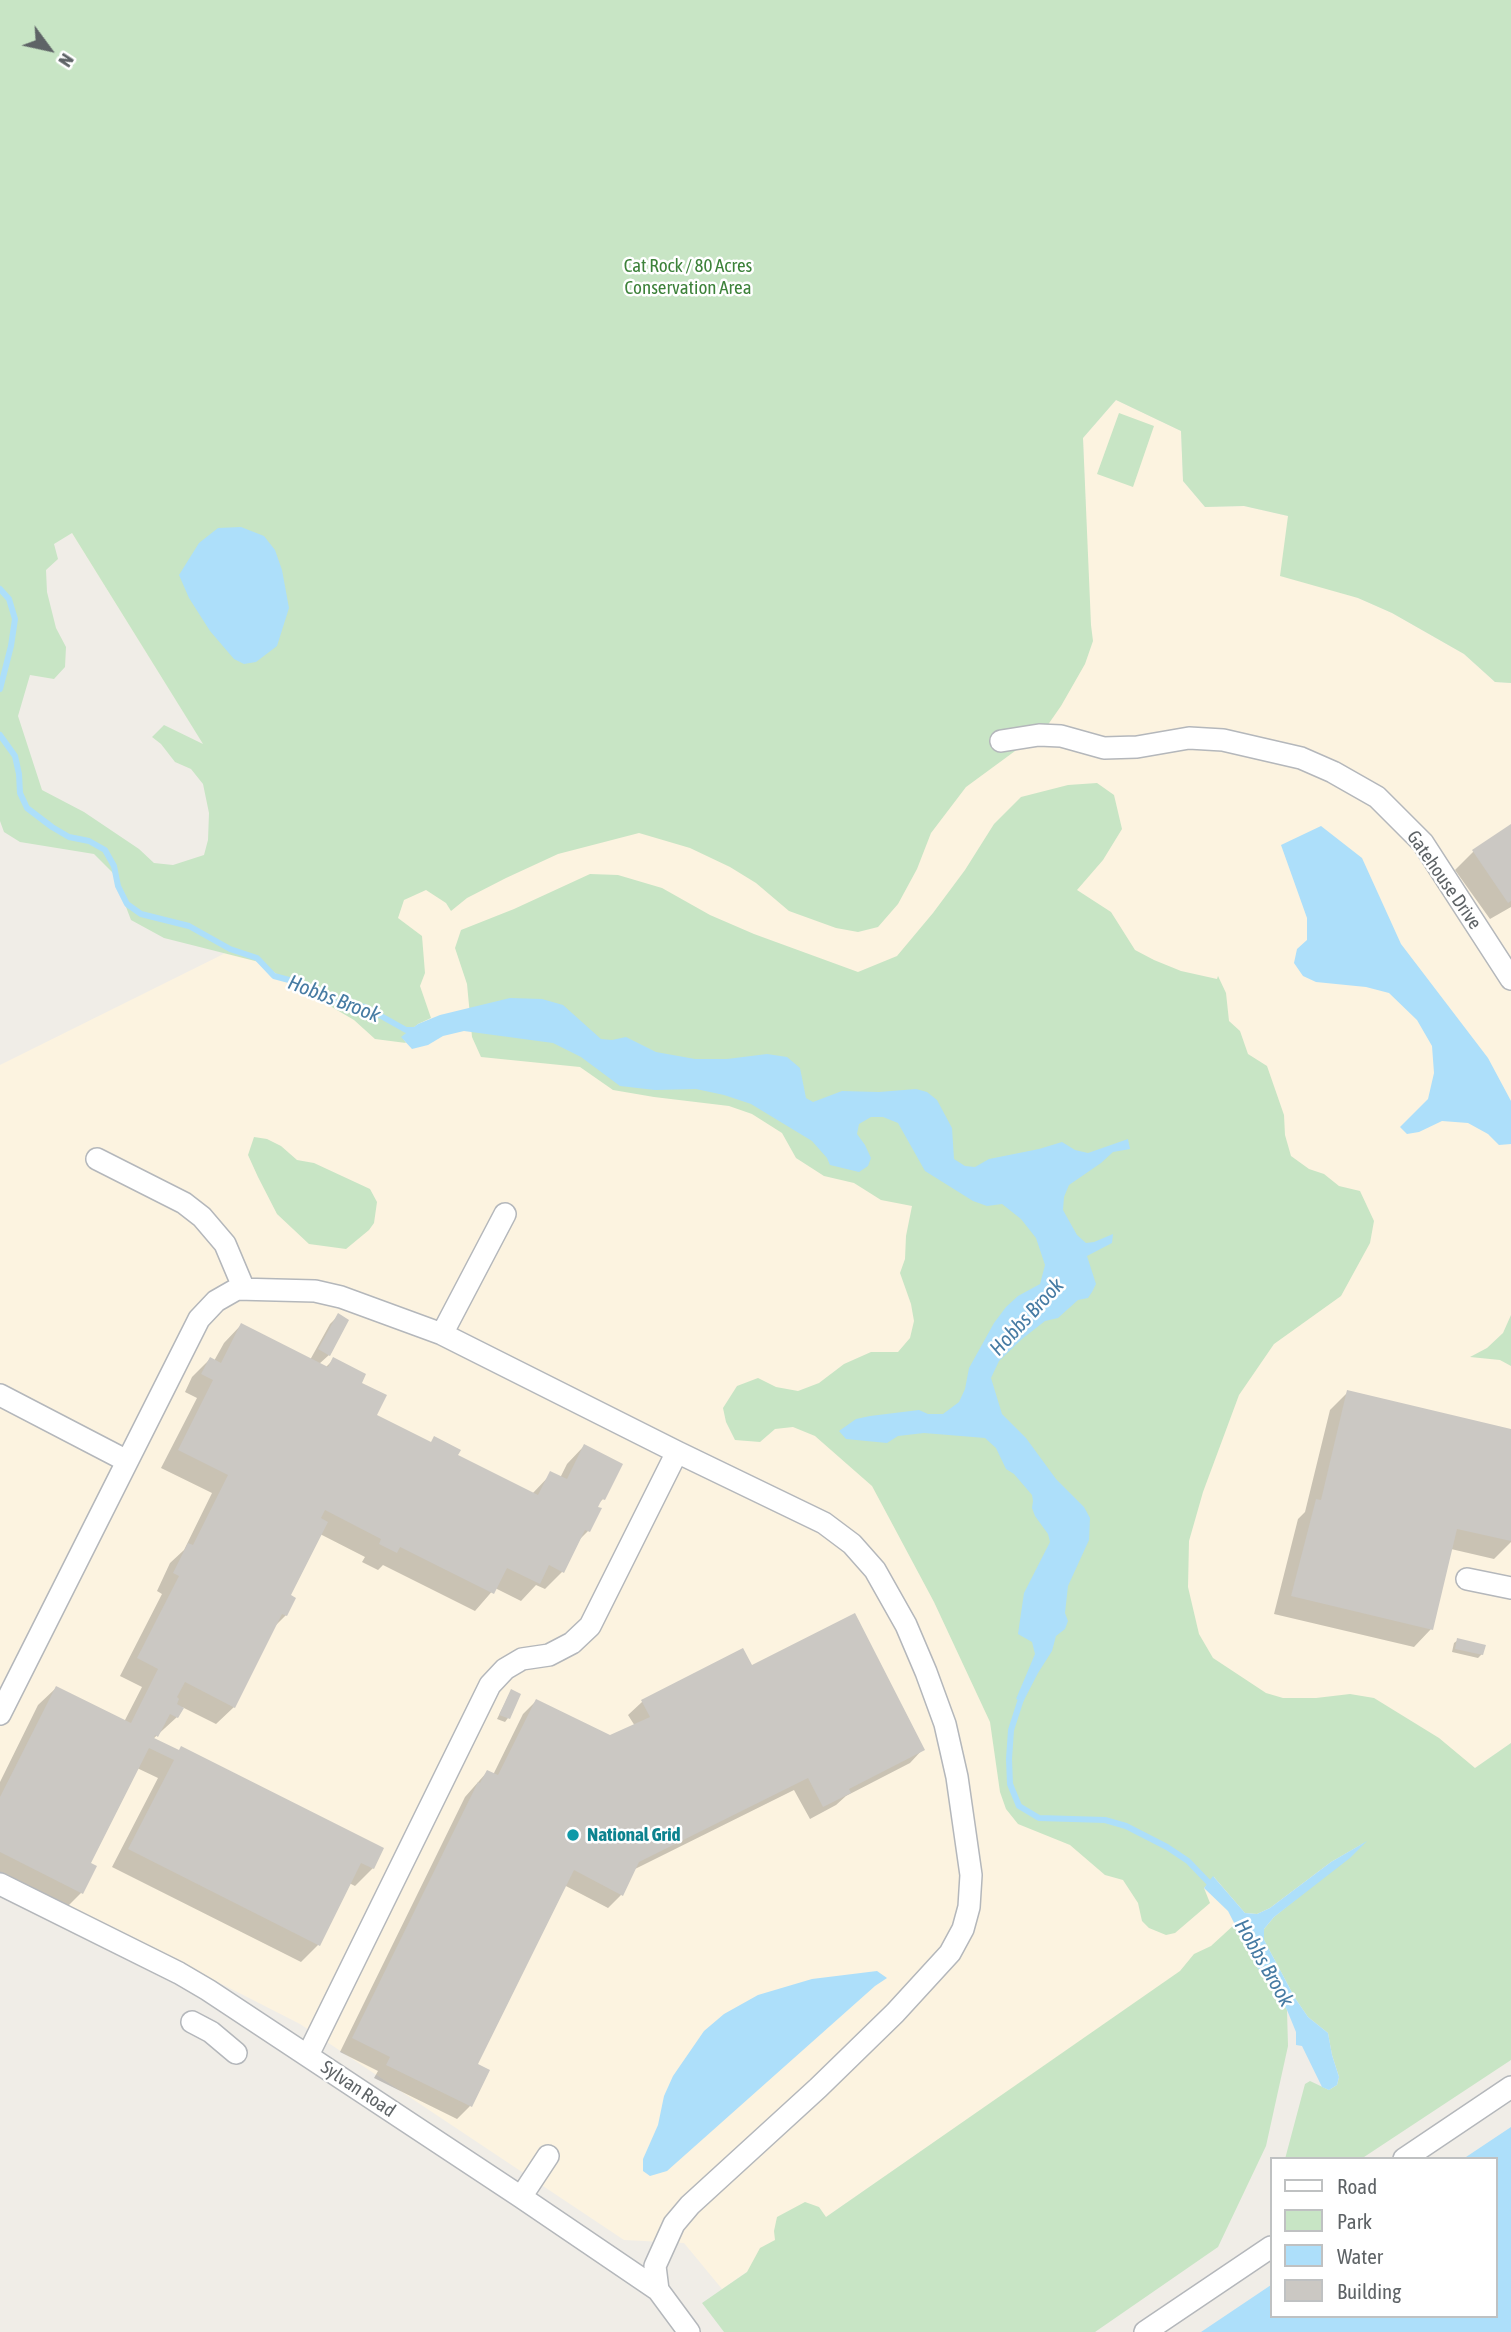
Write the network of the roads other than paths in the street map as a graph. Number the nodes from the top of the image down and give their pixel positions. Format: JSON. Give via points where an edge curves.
{"nodes":[{"id":1,"x":1001,"y":741,"type":"dead end"},
{"id":2,"x":1511,"y":979,"type":"edge"},
{"id":3,"x":97,"y":1159,"type":"dead end"},
{"id":4,"x":505,"y":1214,"type":"dead end"},
{"id":5,"x":244,"y":1289,"type":"junction"},
{"id":6,"x":442,"y":1334,"type":"junction"},
{"id":7,"x":0,"y":1395,"type":"edge"},
{"id":8,"x":677,"y":1452,"type":"junction"},
{"id":9,"x":127,"y":1461,"type":"junction"},
{"id":10,"x":1467,"y":1579,"type":"dead end"},
{"id":11,"x":1511,"y":1588,"type":"edge"},
{"id":12,"x":0,"y":1714,"type":"edge"},
{"id":13,"x":0,"y":1884,"type":"edge"},
{"id":14,"x":192,"y":2022,"type":"dead end"},
{"id":15,"x":236,"y":2053,"type":"dead end"},
{"id":16,"x":308,"y":2055,"type":"junction"},
{"id":17,"x":1511,"y":2087,"type":"edge"},
{"id":18,"x":548,"y":2157,"type":"dead end"},
{"id":19,"x":1407,"y":2157,"type":"edge"},
{"id":20,"x":521,"y":2197,"type":"junction"},
{"id":21,"x":1270,"y":2248,"type":"edge"},
{"id":22,"x":658,"y":2290,"type":"junction"},
{"id":23,"x":689,"y":2332,"type":"edge"},
{"id":24,"x":1145,"y":2332,"type":"edge"}],
"edges":[{"from":1,"to":2,"type":"street","name":"Gatehouse Drive","via":[[1061,736],[1104,748],[1189,738],[1223,740],[1301,758],[1333,772],[1377,797],[1423,843]]},
{"from":3,"to":5,"type":"street","via":[[184,1203],[202,1217],[225,1244]]},
{"from":4,"to":6,"type":"street"},
{"from":5,"to":6,"type":"street","via":[[315,1291]]},
{"from":5,"to":9,"type":"street","via":[[216,1301],[199,1319]]},
{"from":6,"to":8,"type":"street"},
{"from":7,"to":9,"type":"street"},
{"from":8,"to":16,"type":"street","via":[[590,1626],[549,1655],[522,1659],[505,1669],[490,1685]]},
{"from":8,"to":22,"type":"street","via":[[824,1523],[852,1544],[875,1570],[906,1625],[945,1724],[971,1875],[969,1907],[950,1954],[856,2052],[690,2205],[674,2224],[655,2266]]},
{"from":9,"to":12,"type":"street"},
{"from":10,"to":11,"type":"street"},
{"from":13,"to":16,"type":"street","name":"Sylvan Road","via":[[179,1973]]},
{"from":14,"to":15,"type":"street"},
{"from":16,"to":20,"type":"street","name":"Sylvan Road"},
{"from":17,"to":19,"type":"street"},
{"from":18,"to":20,"type":"street"},
{"from":20,"to":22,"type":"street","name":"Sylvan Road"},
{"from":21,"to":24,"type":"street"},
{"from":22,"to":23,"type":"street","name":"Sylvan Road"}]}
